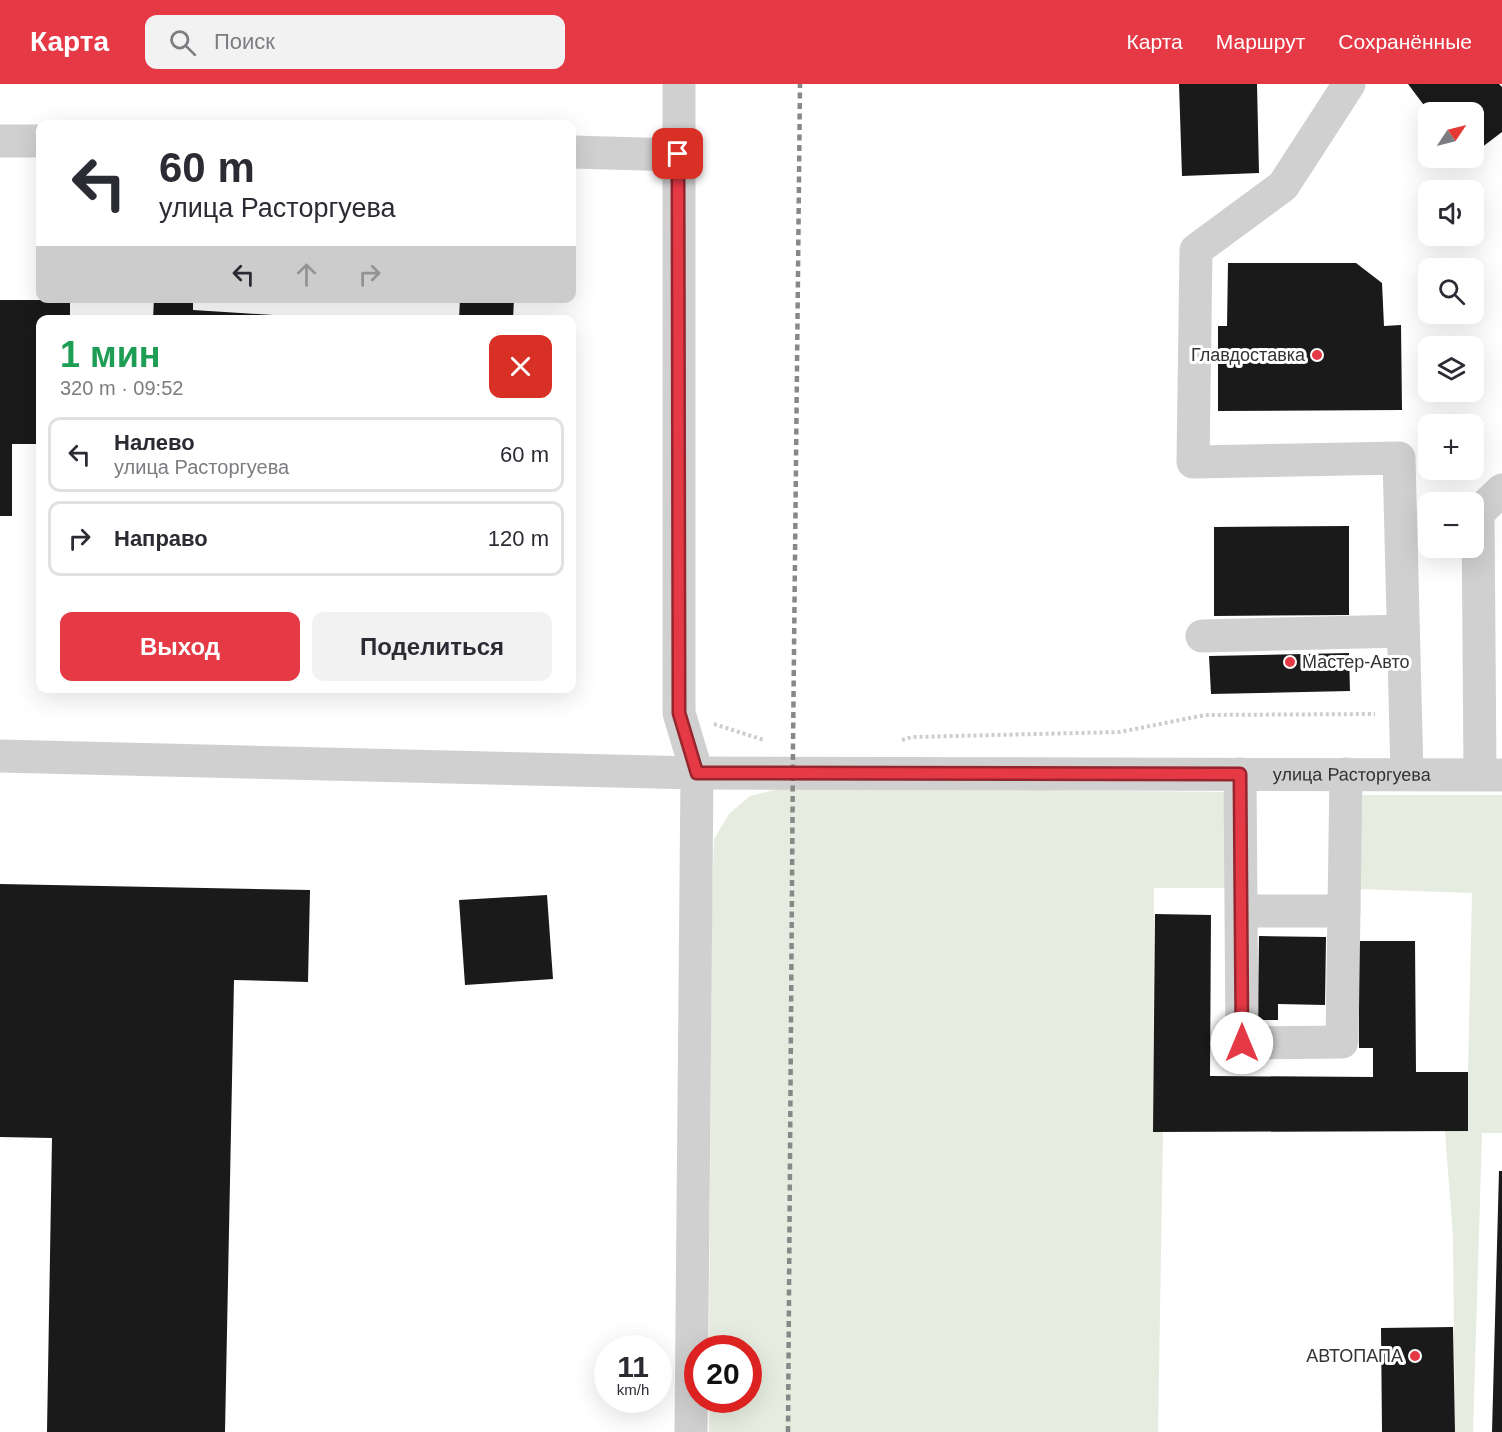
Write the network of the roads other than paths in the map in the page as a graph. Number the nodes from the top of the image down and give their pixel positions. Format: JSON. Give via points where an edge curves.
{"nodes":[{"id":1,"x":679,"y":84,"type":"edge"},
{"id":2,"x":1349,"y":84,"type":"edge"},
{"id":3,"x":0,"y":141,"type":"edge"},
{"id":4,"x":36,"y":141,"type":"edge"},
{"id":5,"x":576,"y":152,"type":"edge"},
{"id":6,"x":678,"y":154,"type":"junction"},
{"id":7,"x":1502,"y":490,"type":"edge"},
{"id":8,"x":1403,"y":631,"type":"junction"},
{"id":9,"x":1202,"y":636,"type":"dead end"},
{"id":10,"x":0,"y":756,"type":"edge"},
{"id":11,"x":697,"y":773,"type":"junction"},
{"id":12,"x":1240,"y":774,"type":"junction"},
{"id":13,"x":1346,"y":774,"type":"junction"},
{"id":14,"x":1407,"y":774,"type":"junction"},
{"id":15,"x":1491,"y":774,"type":"edge"},
{"id":16,"x":1242,"y":911,"type":"junction"},
{"id":17,"x":1344,"y":911,"type":"junction"},
{"id":18,"x":692,"y":1432,"type":"edge"}],
"edges":[{"from":1,"to":6,"type":"street"},
{"from":2,"to":8,"type":"street","via":[[1283,186],[1196,250],[1192,462],[1399,458]]},
{"from":3,"to":4,"type":"street"},
{"from":5,"to":6,"type":"street"},
{"from":6,"to":11,"type":"street","via":[[679,713]]},
{"from":7,"to":15,"type":"street","via":[[1478,513]]},
{"from":8,"to":9,"type":"street"},
{"from":8,"to":14,"type":"street"},
{"from":10,"to":11,"type":"street","name":"улица Расторгуева"},
{"from":11,"to":12,"type":"street","name":"улица Расторгуева"},
{"from":11,"to":18,"type":"street"},
{"from":12,"to":13,"type":"street","name":"улица Расторгуева"},
{"from":12,"to":16,"type":"street"},
{"from":13,"to":14,"type":"street","name":"улица Расторгуева"},
{"from":13,"to":17,"type":"street"},
{"from":14,"to":15,"type":"street","name":"улица Расторгуева"},
{"from":16,"to":17,"type":"street"},
{"from":16,"to":17,"type":"street","via":[[1242,1043],[1342,1042]]}]}
